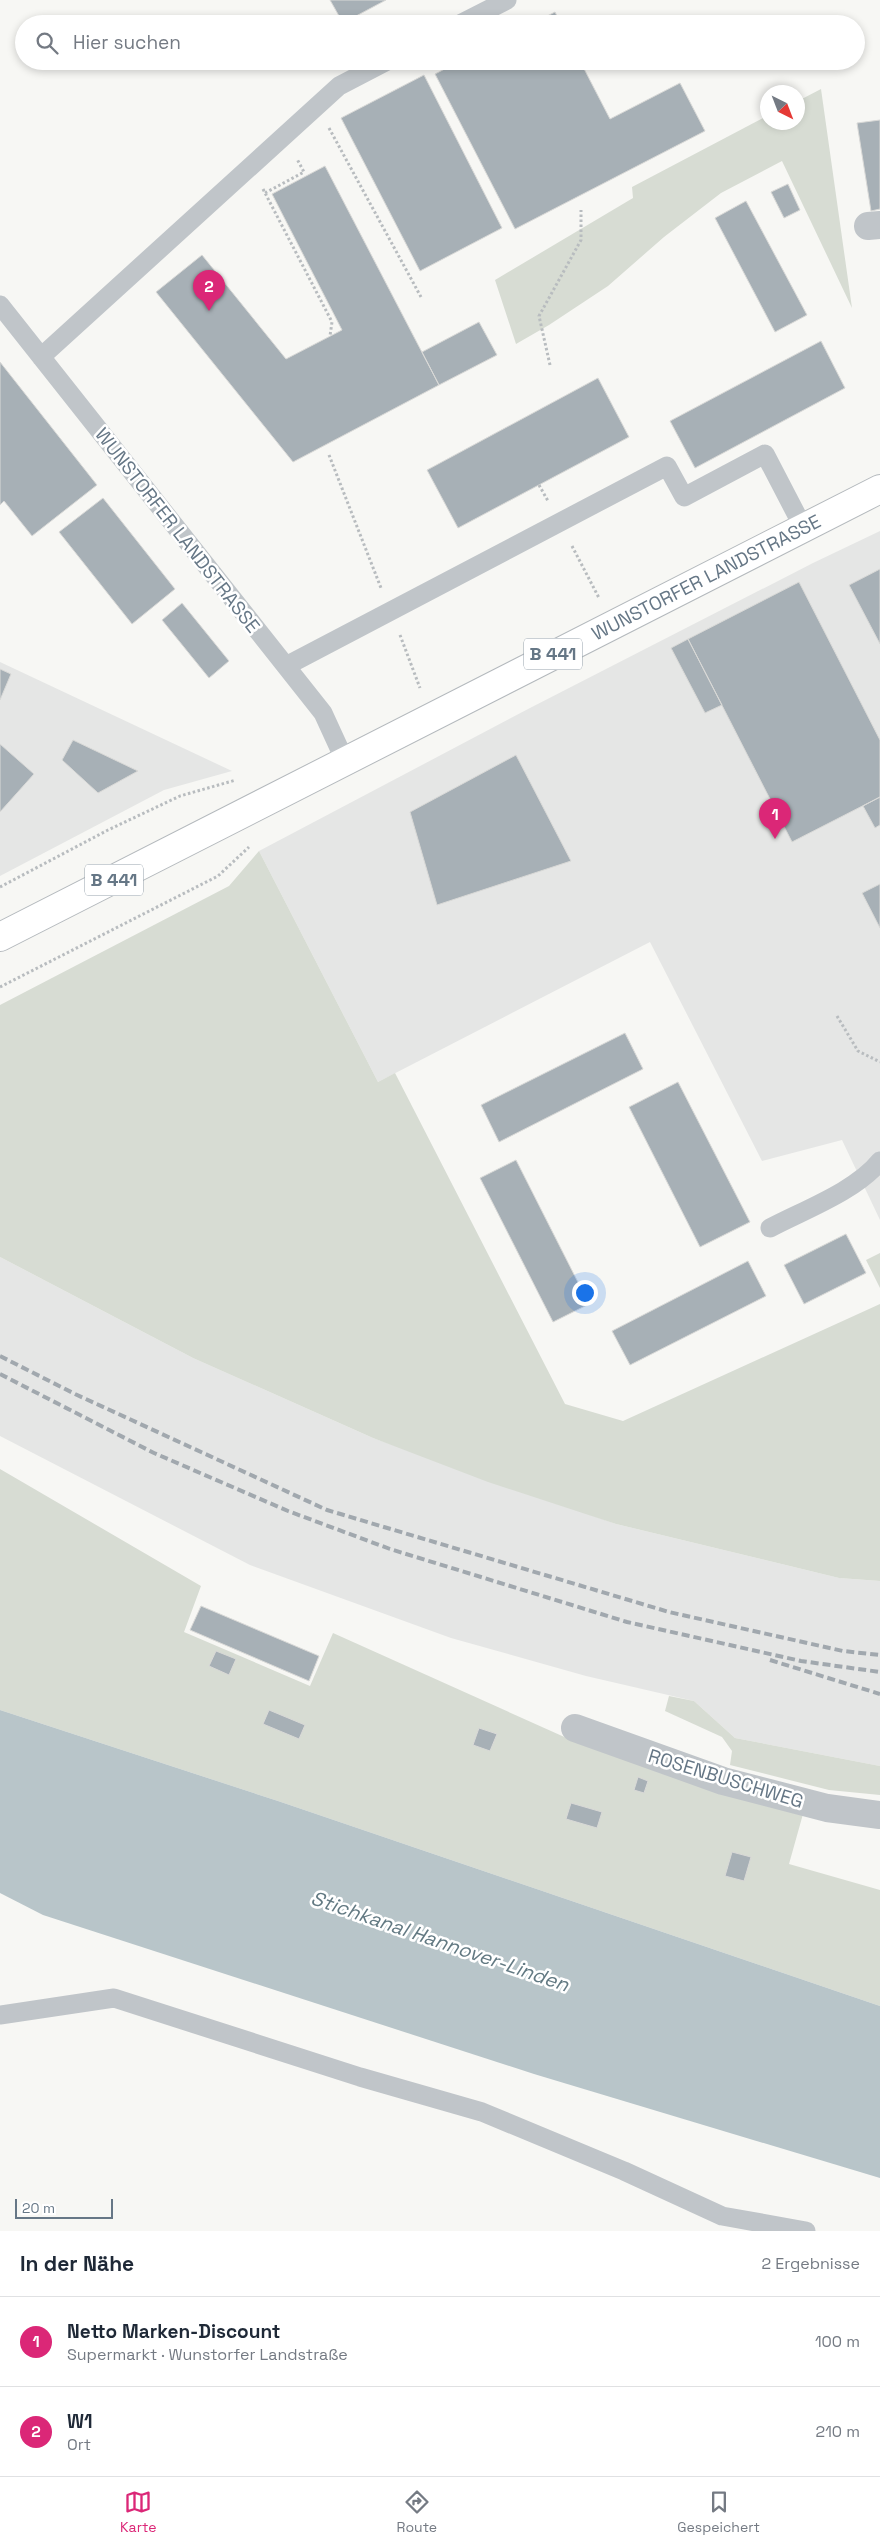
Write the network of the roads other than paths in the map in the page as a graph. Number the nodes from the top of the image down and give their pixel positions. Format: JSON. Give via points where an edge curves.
{"nodes":[{"id":1,"x":507,"y":0,"type":"edge"},
{"id":2,"x":478,"y":15,"type":"edge"},
{"id":3,"x":370,"y":70,"type":"edge"},
{"id":4,"x":0,"y":306,"type":"edge"},
{"id":5,"x":41,"y":357,"type":"junction"},
{"id":6,"x":880,"y":489,"type":"edge"},
{"id":7,"x":803,"y":527,"type":"junction"},
{"id":8,"x":286,"y":666,"type":"junction"},
{"id":9,"x":346,"y":761,"type":"junction"},
{"id":10,"x":0,"y":937,"type":"edge"},
{"id":11,"x":880,"y":1162,"type":"edge"},
{"id":12,"x":770,"y":1228,"type":"dead end"},
{"id":13,"x":575,"y":1728,"type":"dead end"},
{"id":14,"x":880,"y":1815,"type":"edge"},
{"id":15,"x":0,"y":2015,"type":"edge"},
{"id":16,"x":806,"y":2231,"type":"edge"}],
"edges":[{"from":1,"to":2,"type":"lane"},
{"from":3,"to":5,"type":"lane","via":[[339,86]]},
{"from":4,"to":5,"type":"lane","name":"WUNSTORFER LANDSTRASSE"},
{"from":5,"to":8,"type":"lane","name":"WUNSTORFER LANDSTRASSE"},
{"from":6,"to":7,"type":"main road","name":"WUNSTORFER LANDSTRASSE","number":"B 441"},
{"from":7,"to":8,"type":"lane","via":[[765,454],[684,497],[667,466]]},
{"from":7,"to":9,"type":"main road","name":"WUNSTORFER LANDSTRASSE","number":"B 441"},
{"from":8,"to":9,"type":"lane","name":"WUNSTORFER LANDSTRASSE","via":[[323,713]]},
{"from":9,"to":10,"type":"main road","name":"WUNSTORFER LANDSTRASSE","number":"B 441"},
{"from":11,"to":12,"type":"lane","via":[[854,1184]]},
{"from":13,"to":14,"type":"street","name":"ROSENBUSCHWEG","via":[[723,1781],[827,1808]]},
{"from":15,"to":16,"type":"lane","via":[[114,1998],[360,2077],[482,2112],[722,2216]]}]}
